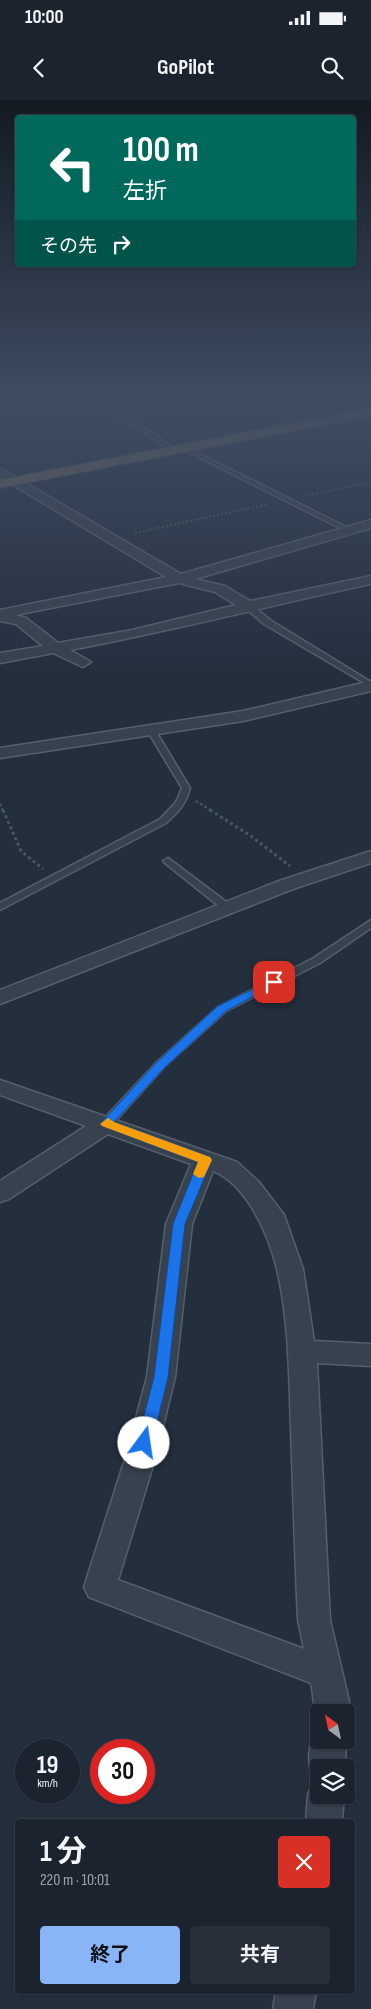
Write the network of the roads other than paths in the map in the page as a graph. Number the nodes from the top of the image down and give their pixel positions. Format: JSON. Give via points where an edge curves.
{"nodes":[{"id":1,"x":27,"y":493,"type":"edge"},
{"id":2,"x":272,"y":493,"type":"edge"},
{"id":3,"x":371,"y":524,"type":"edge"},
{"id":4,"x":348,"y":530,"type":"junction"},
{"id":5,"x":371,"y":532,"type":"edge"},
{"id":6,"x":179,"y":579,"type":"junction"},
{"id":7,"x":371,"y":580,"type":"edge"},
{"id":8,"x":248,"y":606,"type":"junction"},
{"id":9,"x":0,"y":615,"type":"edge"},
{"id":10,"x":55,"y":648,"type":"junction"},
{"id":11,"x":0,"y":658,"type":"edge"},
{"id":12,"x":83,"y":662,"type":"dead end"},
{"id":13,"x":371,"y":686,"type":"edge"},
{"id":14,"x":151,"y":730,"type":"junction"},
{"id":15,"x":0,"y":753,"type":"edge"},
{"id":16,"x":371,"y":857,"type":"edge"},
{"id":17,"x":168,"y":861,"type":"dead end"},
{"id":18,"x":0,"y":907,"type":"edge"},
{"id":19,"x":229,"y":908,"type":"junction"},
{"id":20,"x":371,"y":923,"type":"edge"},
{"id":21,"x":0,"y":998,"type":"edge"},
{"id":22,"x":0,"y":1087,"type":"edge"},
{"id":23,"x":106,"y":1124,"type":"junction"},
{"id":24,"x":205,"y":1160,"type":"junction"},
{"id":25,"x":0,"y":1193,"type":"edge"},
{"id":26,"x":302,"y":1352,"type":"junction"},
{"id":27,"x":371,"y":1355,"type":"edge"},
{"id":28,"x":325,"y":1673,"type":"junction"},
{"id":29,"x":332,"y":1704,"type":"edge"},
{"id":30,"x":325,"y":1804,"type":"edge"},
{"id":31,"x":324,"y":1819,"type":"edge"},
{"id":32,"x":296,"y":1994,"type":"edge"},
{"id":33,"x":293,"y":2009,"type":"edge"}],
"edges":[{"from":1,"to":6,"type":"street"},
{"from":2,"to":4,"type":"lane"},
{"from":3,"to":4,"type":"street"},
{"from":4,"to":5,"type":"street"},
{"from":4,"to":6,"type":"street"},
{"from":6,"to":8,"type":"street","via":[[220,589]]},
{"from":6,"to":9,"type":"street"},
{"from":7,"to":8,"type":"street"},
{"from":8,"to":10,"type":"street","via":[[132,634]]},
{"from":8,"to":13,"type":"lane","via":[[267,622]]},
{"from":9,"to":10,"type":"street","via":[[21,621]]},
{"from":10,"to":11,"type":"street"},
{"from":10,"to":12,"type":"street"},
{"from":13,"to":14,"type":"street","via":[[266,712]]},
{"from":14,"to":15,"type":"street"},
{"from":14,"to":18,"type":"lane","via":[[186,788],[175,810],[163,821]]},
{"from":16,"to":19,"type":"street"},
{"from":17,"to":19,"type":"lane"},
{"from":19,"to":21,"type":"street"},
{"from":20,"to":23,"type":"lane","via":[[316,961],[222,1009],[160,1065]]},
{"from":22,"to":23,"type":"street"},
{"from":23,"to":24,"type":"street"},
{"from":23,"to":25,"type":"street"},
{"from":24,"to":26,"type":"street","via":[[228,1168],[272,1215],[290,1269]]},
{"from":24,"to":28,"type":"street","via":[[179,1224],[161,1377],[140,1459],[100,1587]]},
{"from":26,"to":27,"type":"street"},
{"from":26,"to":28,"type":"street","via":[[314,1620]]},
{"from":28,"to":29,"type":"street"},
{"from":30,"to":31,"type":"street"},
{"from":32,"to":33,"type":"street"}]}
